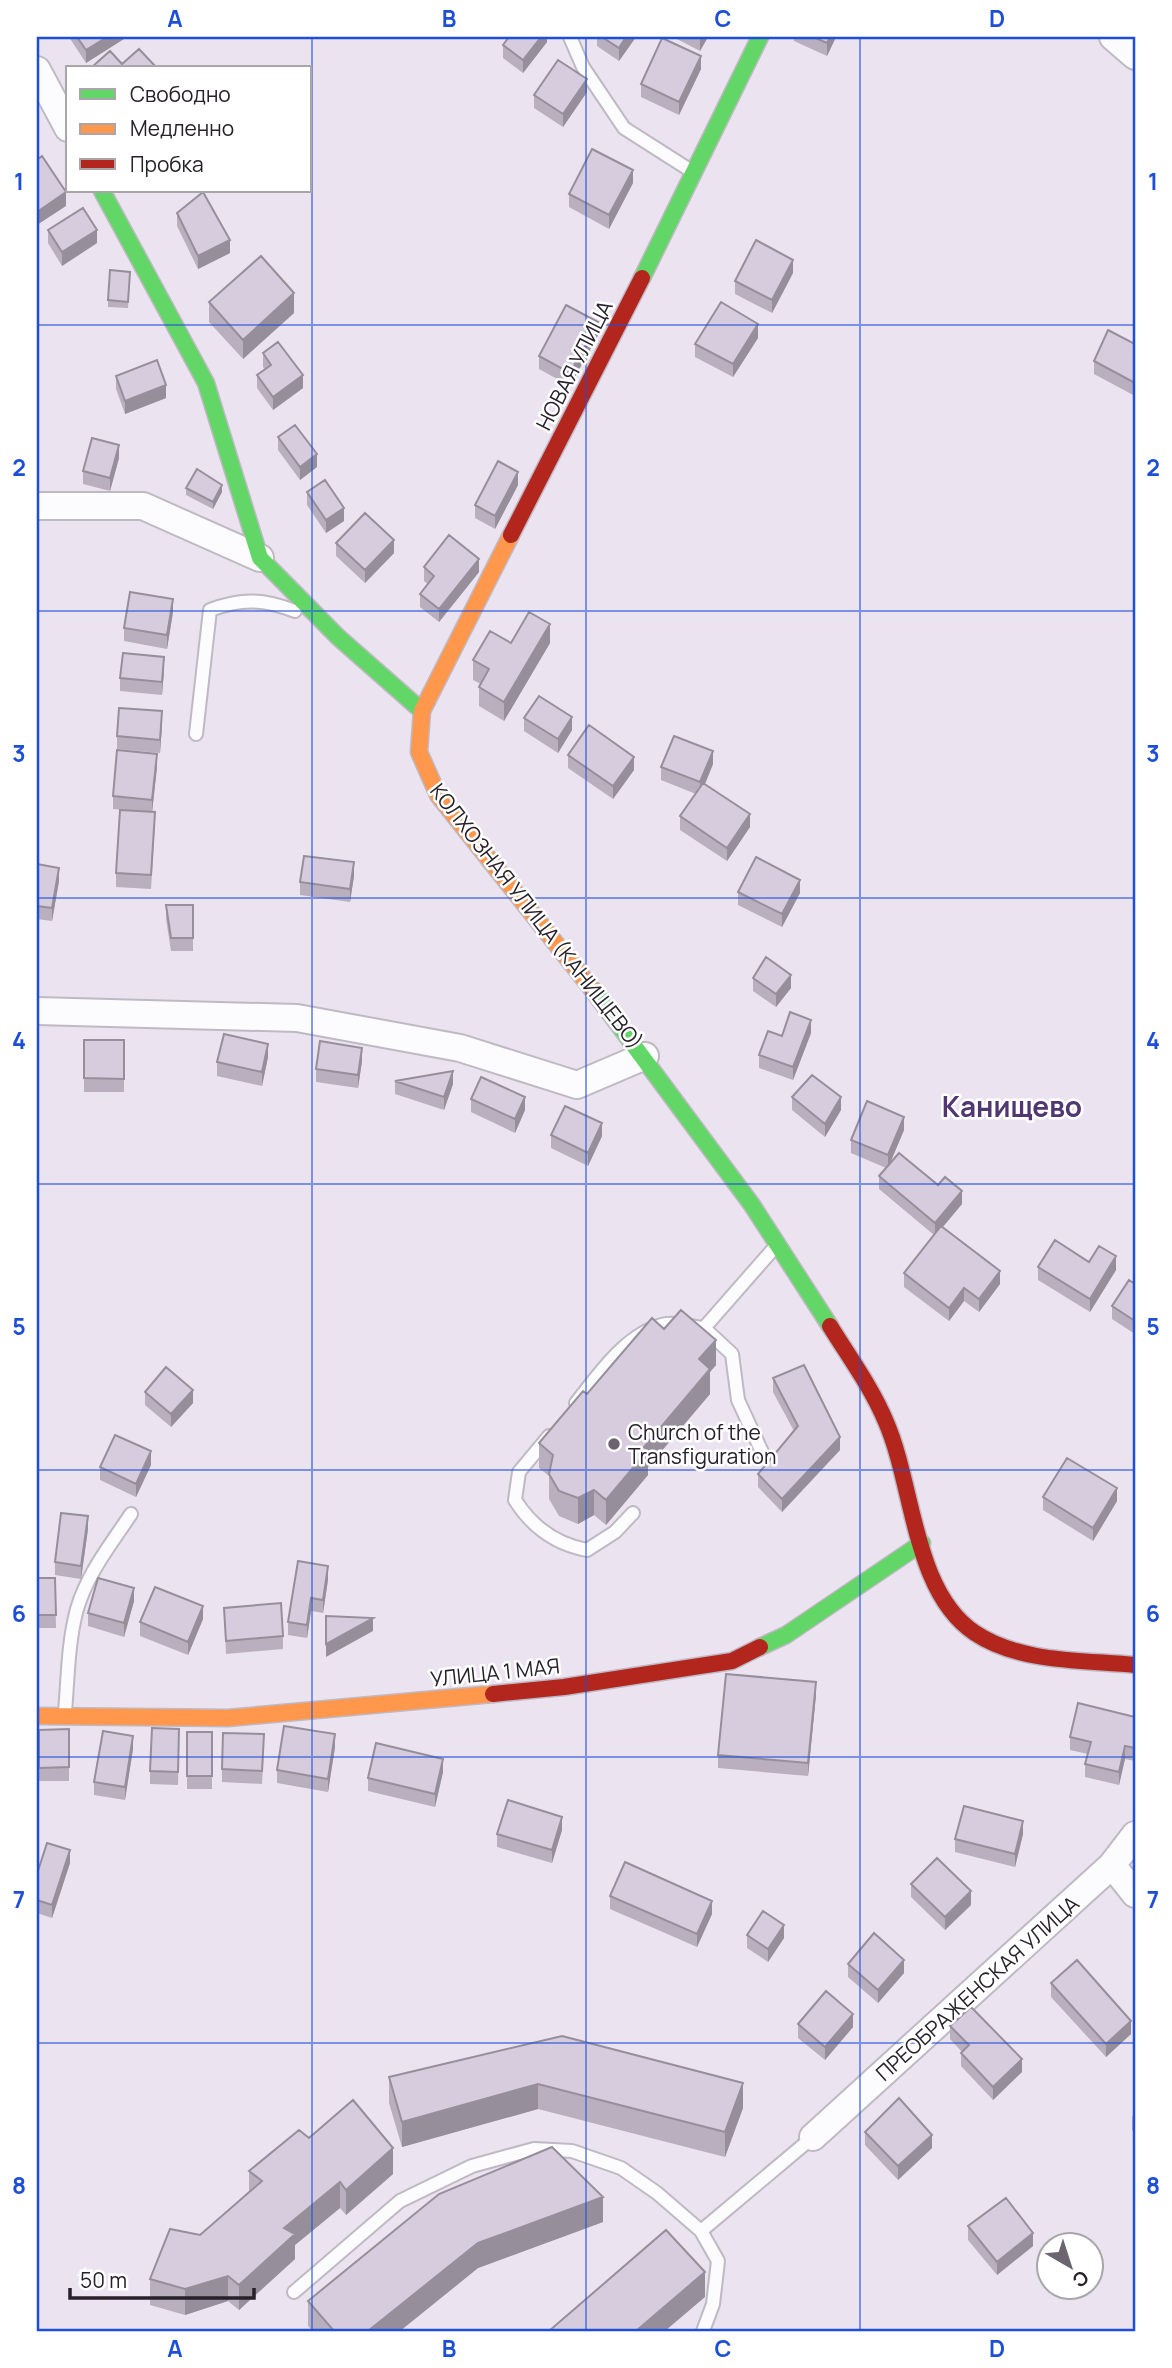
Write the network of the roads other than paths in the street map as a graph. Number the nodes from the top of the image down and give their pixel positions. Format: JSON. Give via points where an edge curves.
{"nodes":[{"id":1,"x":570,"y":37,"type":"edge"},
{"id":2,"x":760,"y":37,"type":"edge"},
{"id":3,"x":1114,"y":37,"type":"edge"},
{"id":4,"x":1135,"y":56,"type":"edge"},
{"id":5,"x":37,"y":70,"type":"edge"},
{"id":6,"x":66,"y":124,"type":"edge"},
{"id":7,"x":695,"y":173,"type":"junction"},
{"id":8,"x":103,"y":192,"type":"edge"},
{"id":9,"x":37,"y":506,"type":"edge"},
{"id":10,"x":260,"y":558,"type":"junction"},
{"id":11,"x":321,"y":621,"type":"junction"},
{"id":12,"x":422,"y":711,"type":"junction"},
{"id":13,"x":196,"y":734,"type":"dead end"},
{"id":14,"x":37,"y":1011,"type":"edge"},
{"id":15,"x":645,"y":1056,"type":"junction"},
{"id":16,"x":778,"y":1244,"type":"junction"},
{"id":17,"x":704,"y":1328,"type":"junction"},
{"id":18,"x":563,"y":1418,"type":"edge"},
{"id":19,"x":555,"y":1429,"type":"edge"},
{"id":20,"x":762,"y":1452,"type":"dead end"},
{"id":21,"x":633,"y":1513,"type":"dead end"},
{"id":22,"x":131,"y":1514,"type":"dead end"},
{"id":23,"x":922,"y":1543,"type":"junction"},
{"id":24,"x":1135,"y":1665,"type":"edge"},
{"id":25,"x":65,"y":1715,"type":"junction"},
{"id":26,"x":37,"y":1716,"type":"edge"},
{"id":27,"x":1135,"y":1835,"type":"edge"},
{"id":28,"x":1112,"y":1865,"type":"junction"},
{"id":29,"x":1135,"y":1894,"type":"edge"},
{"id":30,"x":813,"y":2137,"type":"joint"},
{"id":31,"x":701,"y":2231,"type":"junction"},
{"id":32,"x":293,"y":2292,"type":"dead end"},
{"id":33,"x":703,"y":2331,"type":"edge"}],
"edges":[{"from":1,"to":7,"type":"lane","via":[[583,67],[624,128]]},
{"from":2,"to":7,"type":"street","name":"НОВАЯ УЛИЦА"},
{"from":3,"to":4,"type":"street"},
{"from":5,"to":6,"type":"street"},
{"from":7,"to":12,"type":"street","name":"НОВАЯ УЛИЦА"},
{"from":8,"to":10,"type":"street","via":[[206,383]]},
{"from":9,"to":10,"type":"street","via":[[143,506]]},
{"from":10,"to":11,"type":"street"},
{"from":11,"to":12,"type":"street"},
{"from":11,"to":13,"type":"lane","via":[[273,603],[235,600],[210,610]]},
{"from":12,"to":15,"type":"street","name":"КОЛХОЗНАЯ УЛИЦА (КАНИЩЕВО)","via":[[419,752],[438,795]]},
{"from":14,"to":15,"type":"street","via":[[297,1018],[460,1048],[577,1085]]},
{"from":15,"to":16,"type":"street","name":"КОЛХОЗНАЯ УЛИЦА (КАНИЩЕВО)"},
{"from":16,"to":17,"type":"lane"},
{"from":16,"to":23,"type":"street","name":"КОЛХОЗНАЯ УЛИЦА (КАНИЩЕВО)","via":[[887,1422]]},
{"from":17,"to":18,"type":"lane","via":[[667,1324],[638,1336],[607,1364]]},
{"from":17,"to":20,"type":"lane","via":[[732,1354],[738,1400]]},
{"from":19,"to":21,"type":"lane","via":[[519,1472],[514,1500],[529,1523],[567,1546],[587,1549],[615,1532]]},
{"from":22,"to":25,"type":"lane","via":[[96,1566],[78,1607],[70,1644]]},
{"from":23,"to":24,"type":"street","via":[[936,1591],[959,1620],[985,1642],[1018,1651]]},
{"from":23,"to":25,"type":"street","name":"УЛИЦА 1 МАЯ","via":[[786,1635],[732,1661],[564,1687],[228,1718]]},
{"from":25,"to":26,"type":"street","name":"УЛИЦА 1 МАЯ"},
{"from":27,"to":28,"type":"street","name":"ПРЕОБРАЖЕНСКАЯ УЛИЦА"},
{"from":28,"to":29,"type":"street"},
{"from":28,"to":30,"type":"street","name":"ПРЕОБРАЖЕНСКАЯ УЛИЦА"},
{"from":30,"to":31,"type":"lane"},
{"from":31,"to":32,"type":"lane","via":[[621,2168],[572,2151],[534,2149],[472,2166],[400,2201]]},
{"from":31,"to":33,"type":"lane","via":[[718,2261],[713,2304]]}]}
